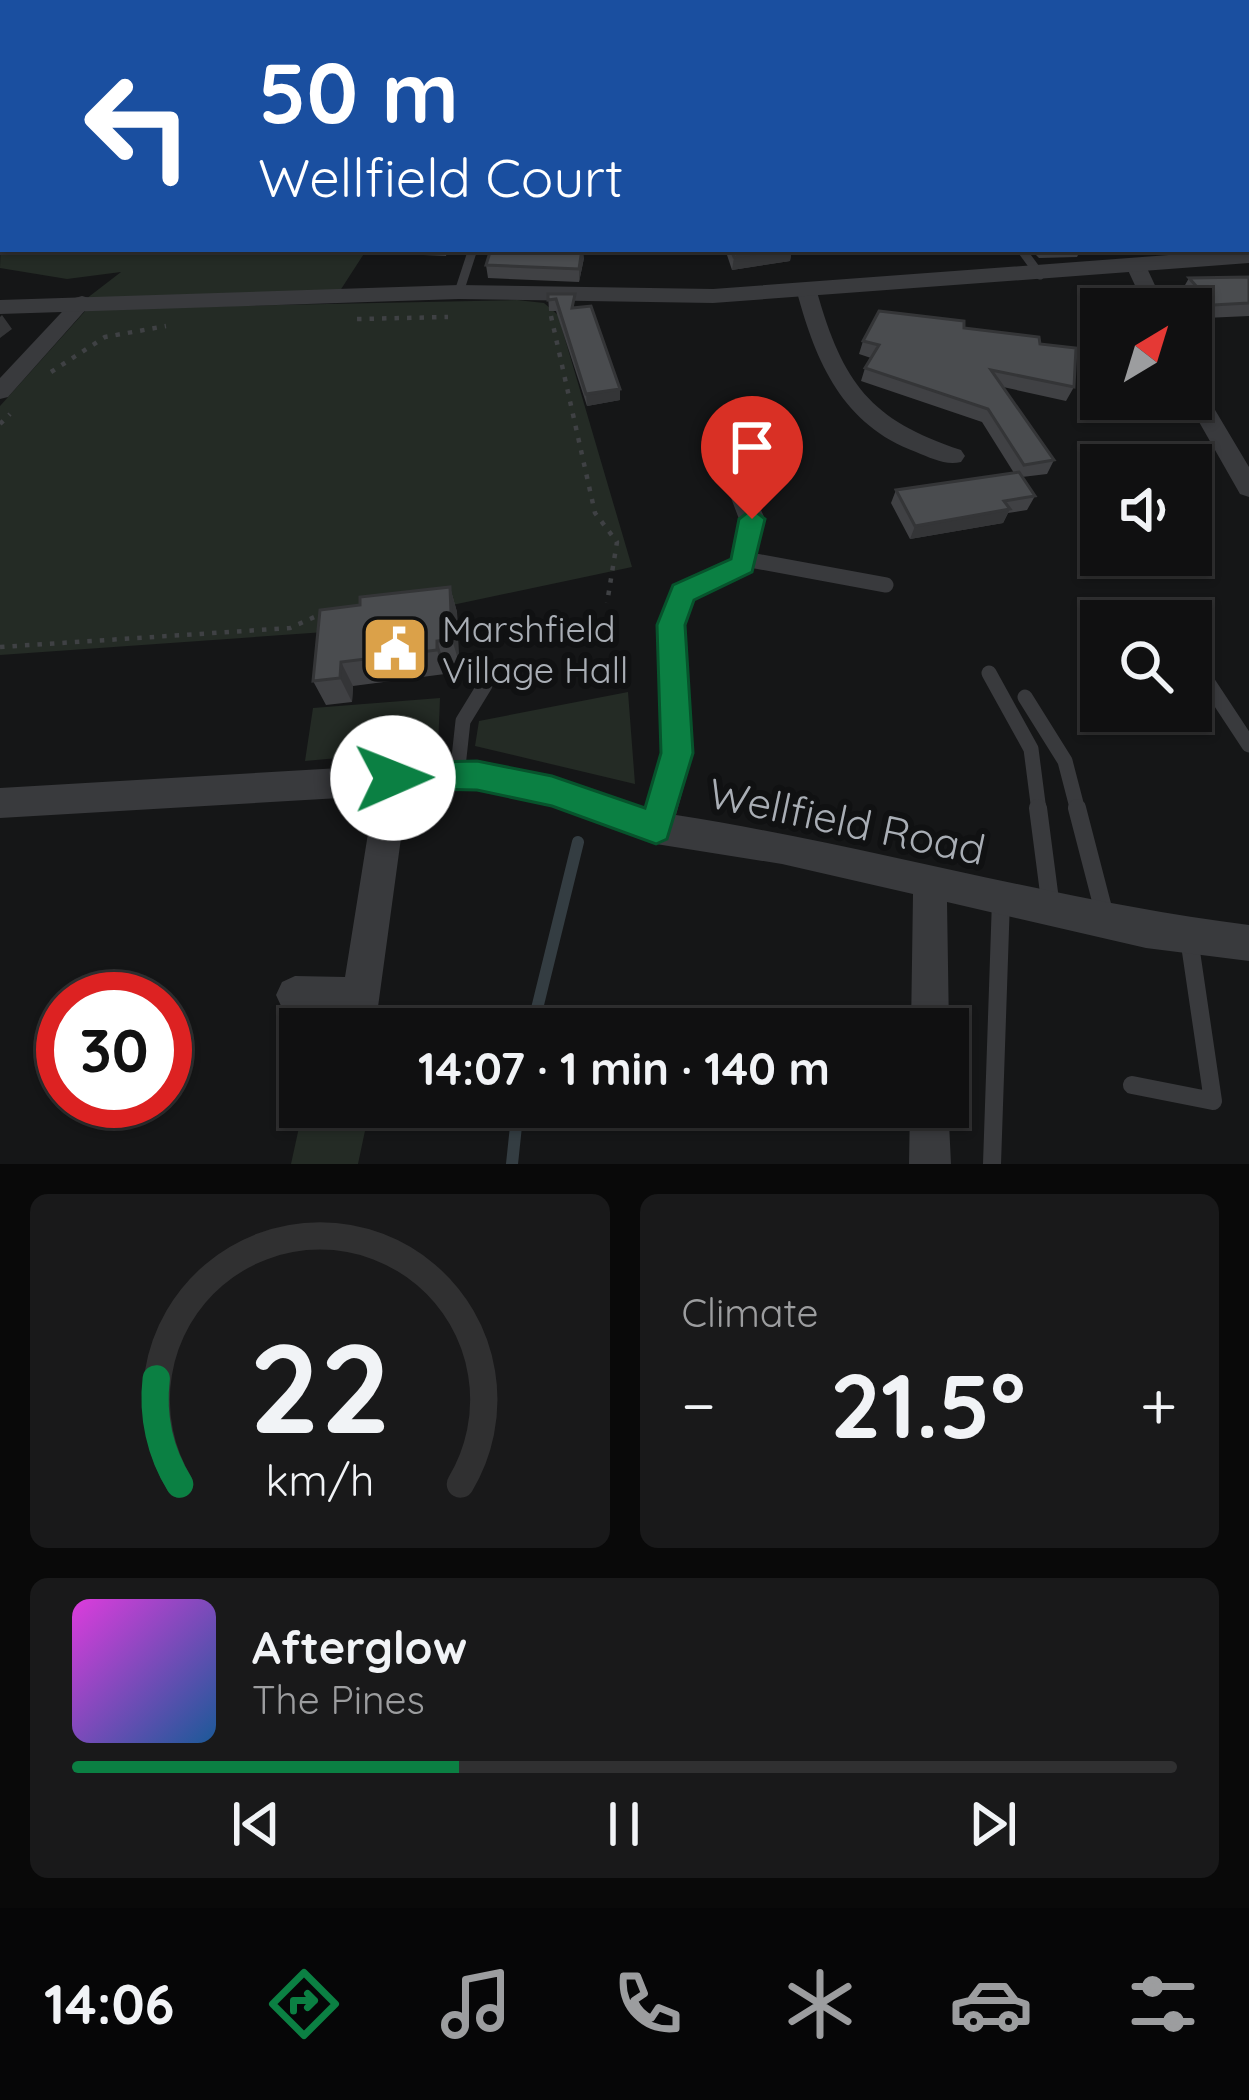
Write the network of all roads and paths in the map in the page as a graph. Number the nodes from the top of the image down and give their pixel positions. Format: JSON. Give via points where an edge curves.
{"nodes":[{"id":1,"x":472,"y":252,"type":"edge"},
{"id":2,"x":1023,"y":252,"type":"edge"},
{"id":3,"x":1249,"y":256,"type":"edge"},
{"id":4,"x":1136,"y":266,"type":"junction"},
{"id":5,"x":1040,"y":275,"type":"junction"},
{"id":6,"x":1146,"y":288,"type":"edge"},
{"id":7,"x":807,"y":292,"type":"junction"},
{"id":8,"x":82,"y":302,"type":"junction"},
{"id":9,"x":459,"y":304,"type":"junction"},
{"id":10,"x":0,"y":307,"type":"edge"},
{"id":11,"x":545,"y":308,"type":"edge"},
{"id":12,"x":341,"y":319,"type":"dead end"},
{"id":13,"x":173,"y":325,"type":"dead end"},
{"id":14,"x":51,"y":372,"type":"dead end"},
{"id":15,"x":9,"y":398,"type":"edge"},
{"id":16,"x":1211,"y":420,"type":"edge"},
{"id":17,"x":0,"y":424,"type":"edge"},
{"id":18,"x":953,"y":456,"type":"dead end"},
{"id":19,"x":1240,"y":466,"type":"edge"},
{"id":20,"x":737,"y":482,"type":"dead end"},
{"id":21,"x":1249,"y":488,"type":"edge"},
{"id":22,"x":746,"y":559,"type":"junction"},
{"id":23,"x":886,"y":585,"type":"dead end"},
{"id":24,"x":607,"y":603,"type":"dead end"},
{"id":25,"x":323,"y":613,"type":"edge"},
{"id":26,"x":0,"y":647,"type":"edge"},
{"id":27,"x":989,"y":673,"type":"dead end"},
{"id":28,"x":485,"y":685,"type":"dead end"},
{"id":29,"x":1212,"y":689,"type":"edge"},
{"id":30,"x":1024,"y":697,"type":"dead end"},
{"id":31,"x":1249,"y":745,"type":"edge"},
{"id":32,"x":458,"y":776,"type":"junction"},
{"id":33,"x":393,"y":778,"type":"junction"},
{"id":34,"x":0,"y":803,"type":"edge"},
{"id":35,"x":656,"y":828,"type":"junction"},
{"id":36,"x":930,"y":883,"type":"junction"},
{"id":37,"x":1001,"y":900,"type":"junction"},
{"id":38,"x":1051,"y":910,"type":"junction"},
{"id":39,"x":1106,"y":921,"type":"junction"},
{"id":40,"x":1188,"y":935,"type":"junction"},
{"id":41,"x":1249,"y":943,"type":"edge"},
{"id":42,"x":295,"y":995,"type":"dead end"},
{"id":43,"x":344,"y":1008,"type":"edge"},
{"id":44,"x":360,"y":1008,"type":"edge"},
{"id":45,"x":930,"y":1008,"type":"edge"},
{"id":46,"x":1132,"y":1085,"type":"dead end"},
{"id":47,"x":930,"y":1128,"type":"edge"},
{"id":48,"x":930,"y":1164,"type":"edge"},
{"id":49,"x":992,"y":1164,"type":"edge"}],
"edges":[{"from":1,"to":9,"type":"lane"},
{"from":2,"to":5,"type":"lane"},
{"from":3,"to":4,"type":"street"},
{"from":4,"to":5,"type":"street"},
{"from":4,"to":6,"type":"street"},
{"from":5,"to":7,"type":"street"},
{"from":7,"to":9,"type":"street"},
{"from":7,"to":18,"type":"street","via":[[843,394],[917,446]]},
{"from":8,"to":9,"type":"street"},
{"from":8,"to":10,"type":"street"},
{"from":8,"to":15,"type":"street"},
{"from":9,"to":12,"type":"path"},
{"from":11,"to":24,"type":"path","via":[[596,513],[617,542]]},
{"from":13,"to":14,"type":"path","via":[[105,337]]},
{"from":15,"to":17,"type":"path"},
{"from":16,"to":19,"type":"street"},
{"from":19,"to":21,"type":"street"},
{"from":20,"to":22,"type":"street","via":[[752,519]]},
{"from":22,"to":23,"type":"lane"},
{"from":22,"to":35,"type":"street","via":[[683,592],[671,625],[677,753]]},
{"from":25,"to":26,"type":"path","via":[[290,628]]},
{"from":27,"to":38,"type":"lane","via":[[1031,749]]},
{"from":28,"to":32,"type":"lane","via":[[463,721]]},
{"from":29,"to":31,"type":"lane"},
{"from":30,"to":39,"type":"lane","via":[[1065,761]]},
{"from":32,"to":33,"type":"street","name":"Wellfield Road"},
{"from":32,"to":35,"type":"street","name":"Wellfield Road","via":[[552,791]]},
{"from":33,"to":34,"type":"street","name":"Wellfield Road"},
{"from":33,"to":44,"type":"street"},
{"from":35,"to":36,"type":"street","name":"Wellfield Road"},
{"from":36,"to":37,"type":"street","name":"Wellfield Road"},
{"from":36,"to":45,"type":"street"},
{"from":37,"to":38,"type":"street","name":"Wellfield Road"},
{"from":37,"to":49,"type":"lane"},
{"from":38,"to":39,"type":"street","name":"Wellfield Road"},
{"from":39,"to":40,"type":"street","name":"Wellfield Road"},
{"from":40,"to":41,"type":"street","name":"Wellfield Road"},
{"from":40,"to":46,"type":"lane","via":[[1213,1101]]},
{"from":42,"to":43,"type":"street"},
{"from":47,"to":48,"type":"street"}]}
